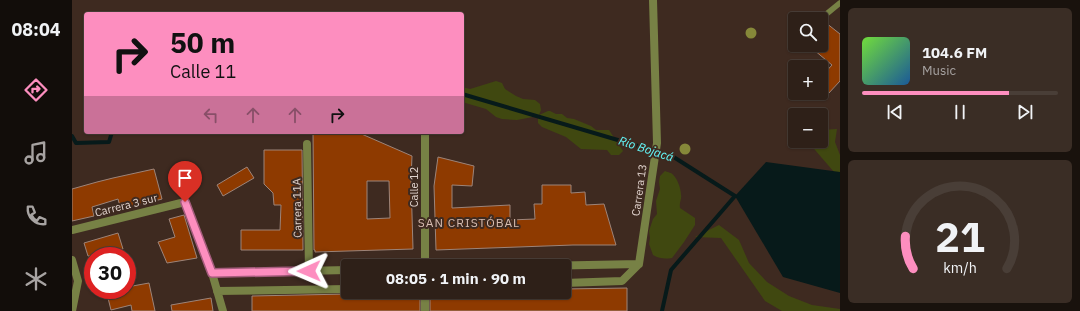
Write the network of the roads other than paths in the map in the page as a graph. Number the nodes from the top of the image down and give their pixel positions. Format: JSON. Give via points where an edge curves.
{"nodes":[{"id":1,"x":653,"y":0,"type":"edge"},
{"id":2,"x":840,"y":3,"type":"edge"},
{"id":3,"x":828,"y":13,"type":"edge"},
{"id":4,"x":425,"y":134,"type":"edge"},
{"id":5,"x":307,"y":144,"type":"dead end"},
{"id":6,"x":72,"y":230,"type":"edge"},
{"id":7,"x":425,"y":259,"type":"edge"},
{"id":8,"x":72,"y":260,"type":"edge"},
{"id":9,"x":639,"y":264,"type":"junction"},
{"id":10,"x":571,"y":265,"type":"edge"},
{"id":11,"x":341,"y":270,"type":"edge"},
{"id":12,"x":309,"y":271,"type":"junction"},
{"id":13,"x":212,"y":273,"type":"junction"},
{"id":14,"x":571,"y":283,"type":"edge"},
{"id":15,"x":341,"y":289,"type":"edge"},
{"id":16,"x":217,"y":291,"type":"junction"},
{"id":17,"x":425,"y":299,"type":"edge"},
{"id":18,"x":72,"y":311,"type":"edge"},
{"id":19,"x":223,"y":311,"type":"edge"},
{"id":20,"x":425,"y":311,"type":"edge"}],
"edges":[{"from":1,"to":9,"type":"street","name":"Carrera 13","via":[[657,143]]},
{"from":2,"to":3,"type":"lane"},
{"from":4,"to":7,"type":"street","name":"Calle 12"},
{"from":5,"to":12,"type":"street","name":"Carrera 11A"},
{"from":6,"to":13,"type":"street","name":"Carrera 3 sur","via":[[185,202]]},
{"from":8,"to":18,"type":"street","via":[[78,281]]},
{"from":9,"to":10,"type":"street"},
{"from":9,"to":14,"type":"street","via":[[622,280]]},
{"from":11,"to":12,"type":"street"},
{"from":12,"to":13,"type":"street"},
{"from":13,"to":16,"type":"street"},
{"from":15,"to":16,"type":"street"},
{"from":16,"to":19,"type":"street"},
{"from":17,"to":20,"type":"street"}]}
